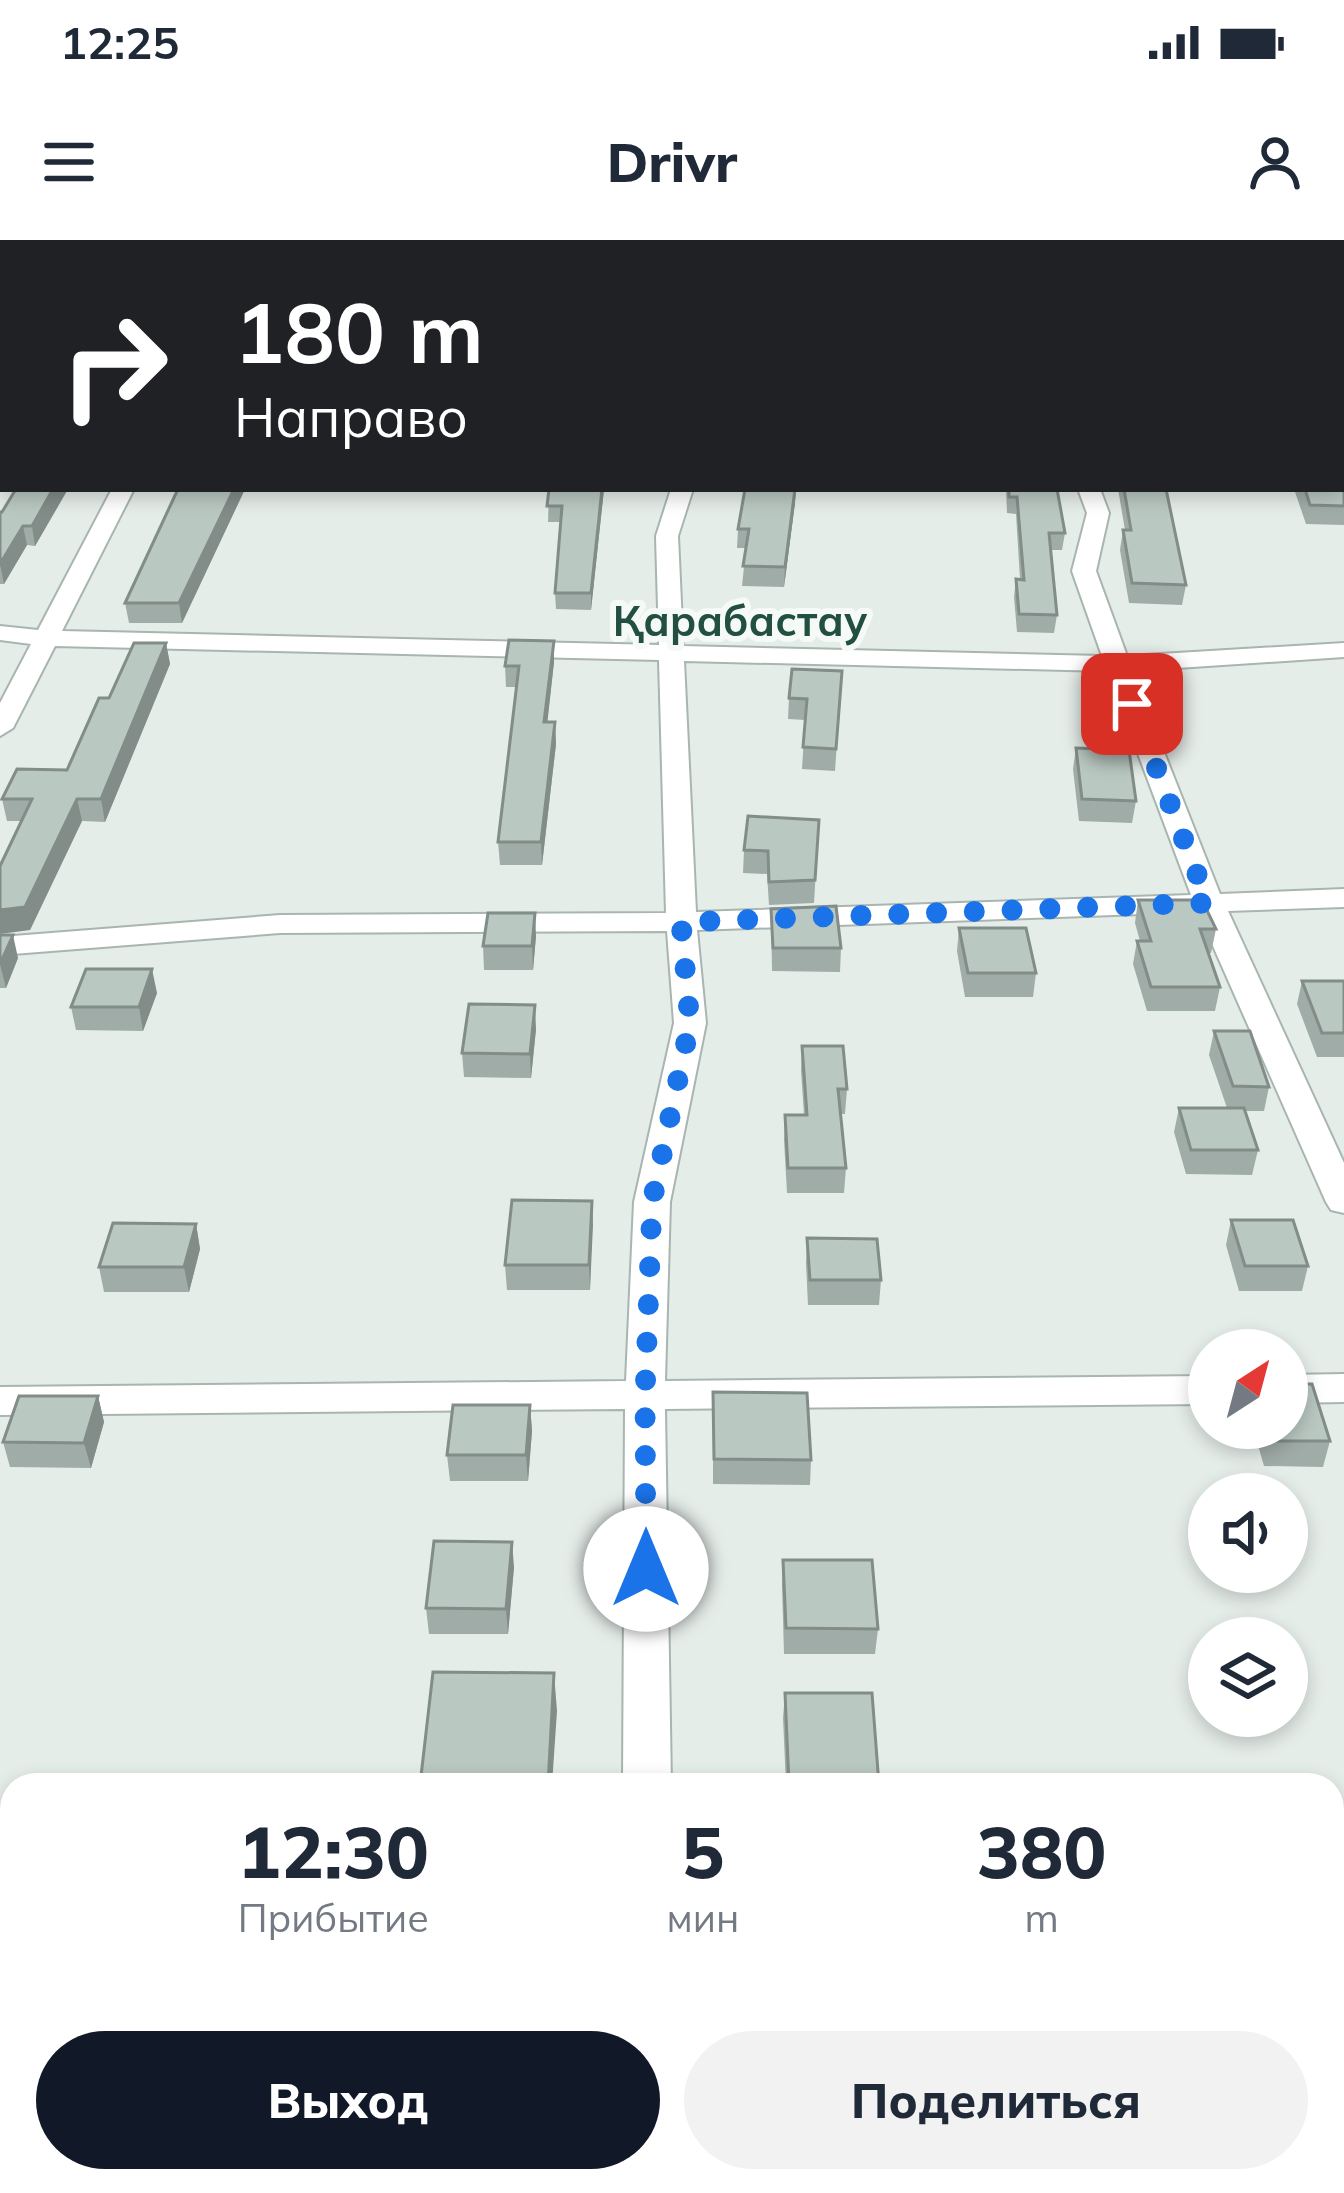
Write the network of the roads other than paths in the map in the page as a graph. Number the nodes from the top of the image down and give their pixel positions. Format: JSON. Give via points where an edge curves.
{"nodes":[{"id":1,"x":121,"y":492,"type":"edge"},
{"id":2,"x":681,"y":492,"type":"edge"},
{"id":3,"x":1089,"y":492,"type":"edge"},
{"id":4,"x":0,"y":633,"type":"edge"},
{"id":5,"x":44,"y":638,"type":"junction"},
{"id":6,"x":1344,"y":650,"type":"edge"},
{"id":7,"x":673,"y":651,"type":"junction"},
{"id":8,"x":1117,"y":664,"type":"junction"},
{"id":9,"x":0,"y":728,"type":"edge"},
{"id":10,"x":1344,"y":898,"type":"edge"},
{"id":11,"x":1208,"y":903,"type":"junction"},
{"id":12,"x":681,"y":922,"type":"junction"},
{"id":13,"x":0,"y":946,"type":"edge"},
{"id":14,"x":1344,"y":1202,"type":"edge"},
{"id":15,"x":1344,"y":1388,"type":"edge"},
{"id":16,"x":1308,"y":1389,"type":"edge"},
{"id":17,"x":1188,"y":1390,"type":"edge"},
{"id":18,"x":645,"y":1396,"type":"junction"},
{"id":19,"x":0,"y":1401,"type":"edge"},
{"id":20,"x":647,"y":1773,"type":"edge"}],
"edges":[{"from":1,"to":5,"type":"street"},
{"from":2,"to":7,"type":"street","via":[[667,536]]},
{"from":3,"to":8,"type":"street","via":[[1098,513],[1084,571]]},
{"from":4,"to":5,"type":"street"},
{"from":5,"to":7,"type":"street"},
{"from":5,"to":9,"type":"street"},
{"from":6,"to":8,"type":"street"},
{"from":7,"to":8,"type":"street"},
{"from":7,"to":12,"type":"street"},
{"from":8,"to":11,"type":"street"},
{"from":10,"to":11,"type":"street"},
{"from":11,"to":12,"type":"street"},
{"from":11,"to":14,"type":"street"},
{"from":12,"to":13,"type":"street","via":[[280,924]]},
{"from":12,"to":18,"type":"street","via":[[690,1023],[652,1202]]},
{"from":15,"to":16,"type":"street"},
{"from":17,"to":18,"type":"street"},
{"from":18,"to":19,"type":"street"},
{"from":18,"to":20,"type":"street"}]}
